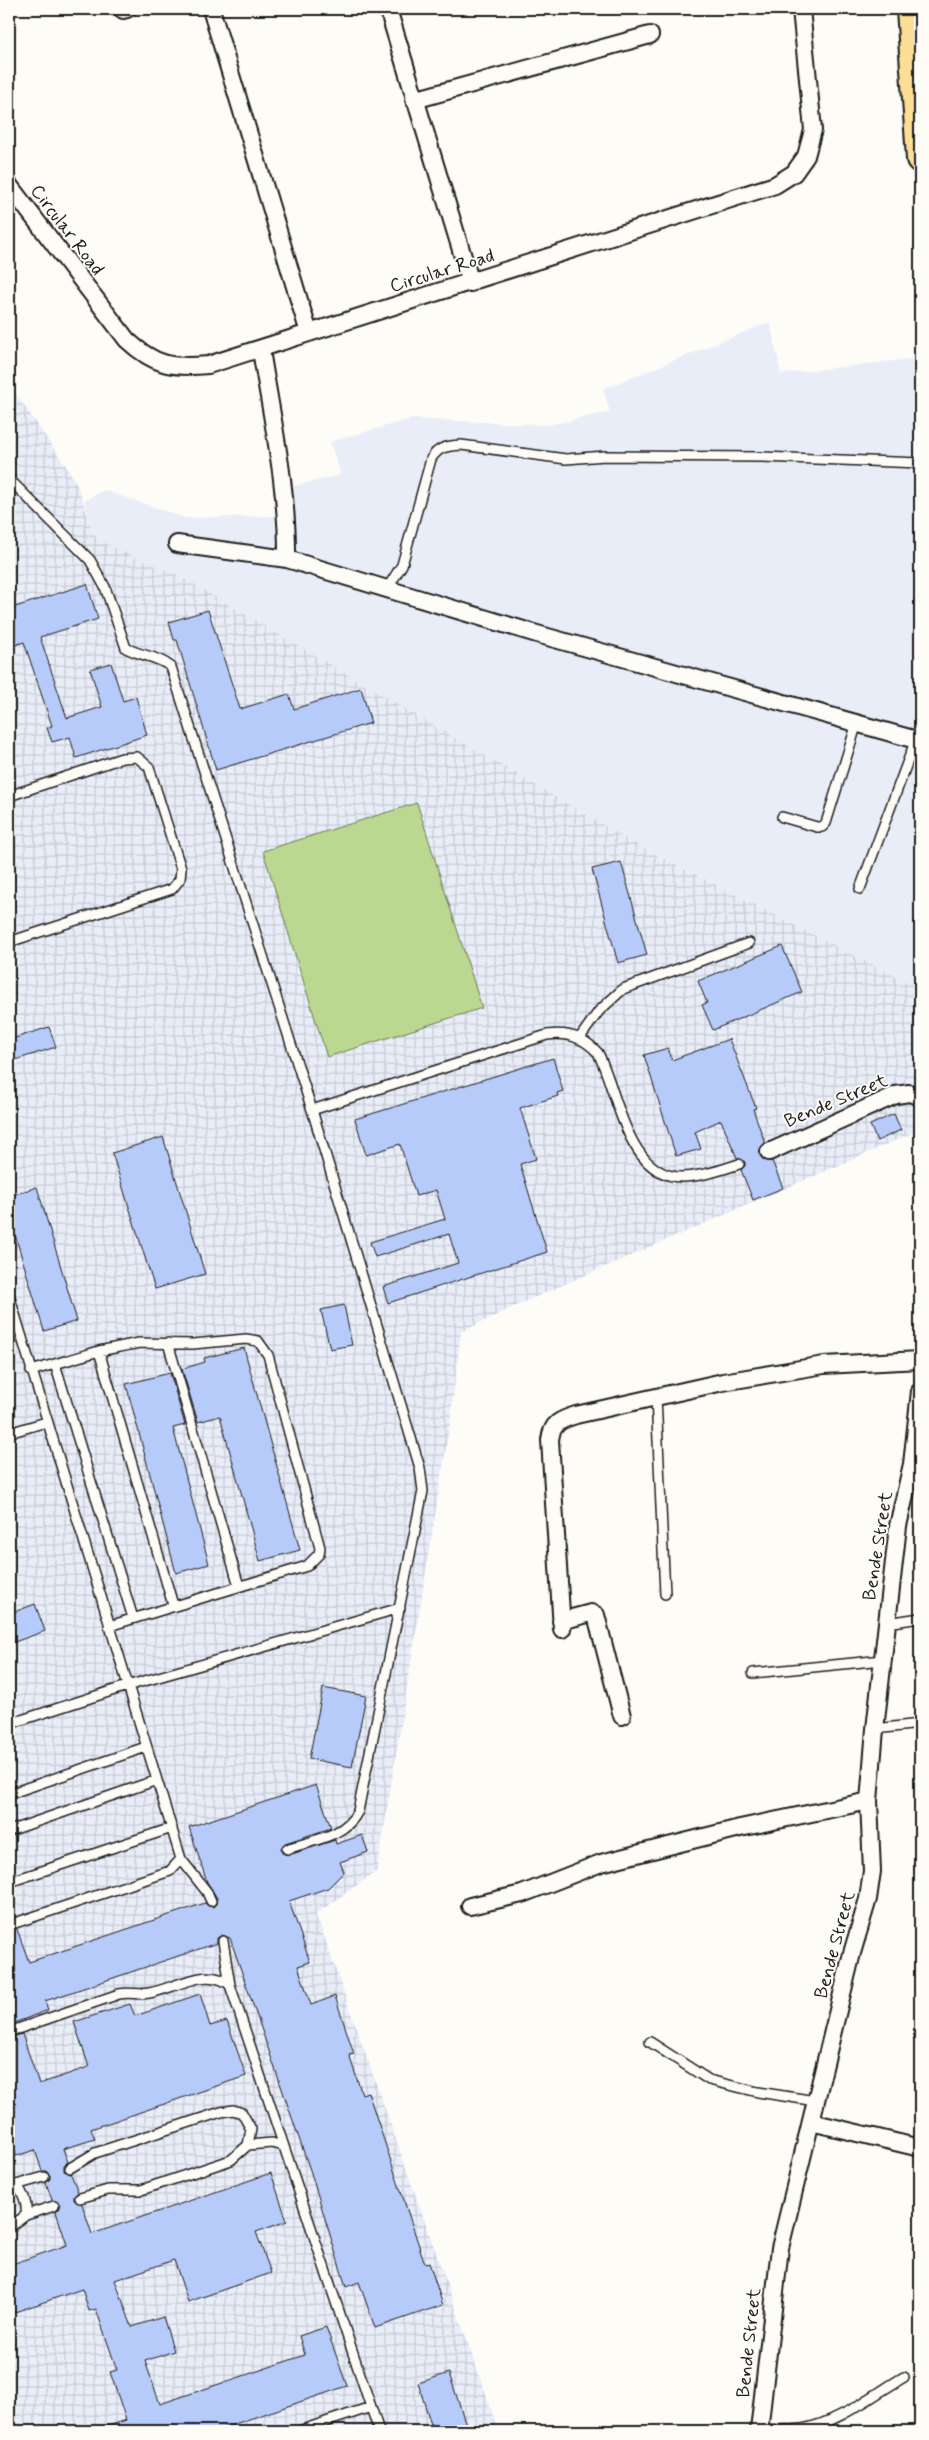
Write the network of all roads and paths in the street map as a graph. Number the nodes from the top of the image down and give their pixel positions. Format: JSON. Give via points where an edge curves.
{"nodes":[{"id":1,"x":211,"y":9,"type":"edge"},
{"id":2,"x":388,"y":9,"type":"edge"},
{"id":3,"x":801,"y":9,"type":"edge"},
{"id":4,"x":910,"y":9,"type":"edge"},
{"id":5,"x":650,"y":35,"type":"dead end"},
{"id":6,"x":414,"y":100,"type":"junction"},
{"id":7,"x":920,"y":158,"type":"edge"},
{"id":8,"x":9,"y":186,"type":"edge"},
{"id":9,"x":471,"y":283,"type":"junction"},
{"id":10,"x":309,"y":333,"type":"junction"},
{"id":11,"x":261,"y":350,"type":"junction"},
{"id":12,"x":920,"y":463,"type":"edge"},
{"id":13,"x":9,"y":479,"type":"edge"},
{"id":14,"x":177,"y":544,"type":"dead end"},
{"id":15,"x":287,"y":559,"type":"junction"},
{"id":16,"x":387,"y":589,"type":"junction"},
{"id":17,"x":857,"y":723,"type":"junction"},
{"id":18,"x":918,"y":740,"type":"edge"},
{"id":19,"x":9,"y":796,"type":"edge"},
{"id":20,"x":782,"y":817,"type":"dead end"},
{"id":21,"x":860,"y":888,"type":"dead end"},
{"id":22,"x":9,"y":942,"type":"edge"},
{"id":23,"x":750,"y":943,"type":"dead end"},
{"id":24,"x":579,"y":1038,"type":"junction"},
{"id":25,"x":920,"y":1096,"type":"edge"},
{"id":26,"x":312,"y":1110,"type":"junction"},
{"id":27,"x":769,"y":1152,"type":"dead end"},
{"id":28,"x":739,"y":1164,"type":"dead end"},
{"id":29,"x":9,"y":1295,"type":"edge"},
{"id":30,"x":168,"y":1343,"type":"junction"},
{"id":31,"x":98,"y":1351,"type":"junction"},
{"id":32,"x":920,"y":1360,"type":"edge"},
{"id":33,"x":55,"y":1364,"type":"junction"},
{"id":34,"x":31,"y":1371,"type":"junction"},
{"id":35,"x":920,"y":1391,"type":"edge"},
{"id":36,"x":656,"y":1397,"type":"junction"},
{"id":37,"x":46,"y":1422,"type":"junction"},
{"id":38,"x":9,"y":1433,"type":"edge"},
{"id":39,"x":916,"y":1464,"type":"edge"},
{"id":40,"x":238,"y":1586,"type":"junction"},
{"id":41,"x":665,"y":1594,"type":"dead end"},
{"id":42,"x":173,"y":1605,"type":"junction"},
{"id":43,"x":400,"y":1608,"type":"junction"},
{"id":44,"x":133,"y":1618,"type":"junction"},
{"id":45,"x":920,"y":1618,"type":"edge"},
{"id":46,"x":887,"y":1623,"type":"junction"},
{"id":47,"x":108,"y":1626,"type":"junction"},
{"id":48,"x":883,"y":1660,"type":"junction"},
{"id":49,"x":753,"y":1673,"type":"dead end"},
{"id":50,"x":127,"y":1686,"type":"junction"},
{"id":51,"x":622,"y":1716,"type":"dead end"},
{"id":52,"x":9,"y":1724,"type":"edge"},
{"id":53,"x":920,"y":1724,"type":"edge"},
{"id":54,"x":875,"y":1729,"type":"junction"},
{"id":55,"x":146,"y":1747,"type":"junction"},
{"id":56,"x":157,"y":1780,"type":"junction"},
{"id":57,"x":9,"y":1794,"type":"edge"},
{"id":58,"x":869,"y":1801,"type":"junction"},
{"id":59,"x":172,"y":1828,"type":"junction"},
{"id":60,"x":9,"y":1831,"type":"edge"},
{"id":61,"x":287,"y":1849,"type":"dead end"},
{"id":62,"x":181,"y":1859,"type":"junction"},
{"id":63,"x":9,"y":1882,"type":"edge"},
{"id":64,"x":211,"y":1901,"type":"dead end"},
{"id":65,"x":470,"y":1906,"type":"dead end"},
{"id":66,"x":15,"y":1923,"type":"dead end"},
{"id":67,"x":223,"y":1941,"type":"dead end"},
{"id":68,"x":230,"y":1985,"type":"junction"},
{"id":69,"x":9,"y":2032,"type":"edge"},
{"id":70,"x":650,"y":2042,"type":"dead end"},
{"id":71,"x":816,"y":2102,"type":"junction"},
{"id":72,"x":811,"y":2122,"type":"junction"},
{"id":73,"x":248,"y":2145,"type":"junction"},
{"id":74,"x":282,"y":2146,"type":"junction"},
{"id":75,"x":920,"y":2148,"type":"edge"},
{"id":76,"x":70,"y":2168,"type":"dead end"},
{"id":77,"x":44,"y":2177,"type":"dead end"},
{"id":78,"x":13,"y":2187,"type":"edge"},
{"id":79,"x":80,"y":2198,"type":"dead end"},
{"id":80,"x":54,"y":2206,"type":"dead end"},
{"id":81,"x":26,"y":2215,"type":"junction"},
{"id":82,"x":9,"y":2228,"type":"edge"},
{"id":83,"x":904,"y":2377,"type":"dead end"},
{"id":84,"x":371,"y":2407,"type":"junction"},
{"id":85,"x":760,"y":2430,"type":"edge"},
{"id":86,"x":299,"y":2431,"type":"edge"},
{"id":87,"x":379,"y":2431,"type":"edge"}],
"edges":[{"from":1,"to":10,"type":"street"},
{"from":2,"to":6,"type":"street"},
{"from":3,"to":9,"type":"street","name":"Circular Road","via":[[813,130],[806,156],[794,173],[775,185]]},
{"from":4,"to":7,"type":"main road"},
{"from":5,"to":6,"type":"street"},
{"from":6,"to":9,"type":"street"},
{"from":8,"to":11,"type":"street","name":"Circular Road","via":[[121,333],[142,354],[159,363],[180,368],[208,365]]},
{"from":9,"to":10,"type":"street","name":"Circular Road"},
{"from":10,"to":11,"type":"street","name":"Circular Road"},
{"from":11,"to":15,"type":"street","via":[[281,472]]},
{"from":12,"to":16,"type":"lane","via":[[762,457],[605,456],[566,459],[461,445],[446,446],[436,451],[431,460],[402,565]]},
{"from":13,"to":26,"type":"lane","via":[[90,560],[105,587],[126,648],[162,660],[171,667]]},
{"from":14,"to":15,"type":"street"},
{"from":15,"to":16,"type":"street"},
{"from":16,"to":17,"type":"street"},
{"from":17,"to":18,"type":"street"},
{"from":17,"to":20,"type":"lane","via":[[826,823],[817,827]]},
{"from":18,"to":21,"type":"lane"},
{"from":19,"to":22,"type":"lane","via":[[122,758],[137,758],[150,767],[181,869],[180,879],[172,889]]},
{"from":23,"to":24,"type":"lane","via":[[623,989],[599,1011]]},
{"from":24,"to":26,"type":"lane","via":[[547,1035]]},
{"from":24,"to":28,"type":"lane","via":[[598,1053],[631,1139],[638,1153],[653,1168],[682,1177]]},
{"from":25,"to":27,"type":"street","name":"Bende Street","via":[[909,1093],[896,1095]]},
{"from":26,"to":43,"type":"lane","via":[[420,1468],[423,1491]]},
{"from":29,"to":34,"type":"lane"},
{"from":30,"to":31,"type":"lane","via":[[139,1343]]},
{"from":30,"to":40,"type":"lane"},
{"from":30,"to":40,"type":"lane","via":[[246,1339],[258,1341],[268,1355],[320,1548],[319,1554],[307,1566]]},
{"from":31,"to":33,"type":"lane"},
{"from":31,"to":42,"type":"lane"},
{"from":32,"to":36,"type":"street","via":[[824,1365]]},
{"from":33,"to":34,"type":"lane"},
{"from":33,"to":44,"type":"lane"},
{"from":34,"to":37,"type":"lane"},
{"from":35,"to":39,"type":"street","name":"Bende Street"},
{"from":36,"to":41,"type":"lane"},
{"from":36,"to":51,"type":"street","via":[[563,1419],[553,1426],[550,1440],[562,1625],[591,1613],[596,1615]]},
{"from":37,"to":38,"type":"lane"},
{"from":37,"to":47,"type":"lane"},
{"from":39,"to":46,"type":"street","name":"Bende Street","via":[[898,1526]]},
{"from":40,"to":42,"type":"lane"},
{"from":42,"to":44,"type":"lane"},
{"from":43,"to":50,"type":"lane"},
{"from":43,"to":61,"type":"lane","via":[[354,1820],[345,1830]]},
{"from":44,"to":47,"type":"lane"},
{"from":45,"to":46,"type":"lane"},
{"from":46,"to":48,"type":"street","name":"Bende Street"},
{"from":47,"to":50,"type":"lane"},
{"from":48,"to":49,"type":"lane"},
{"from":48,"to":54,"type":"street","name":"Bende Street"},
{"from":50,"to":52,"type":"lane"},
{"from":50,"to":55,"type":"lane"},
{"from":53,"to":54,"type":"lane"},
{"from":54,"to":58,"type":"street","name":"Bende Street"},
{"from":55,"to":56,"type":"lane"},
{"from":55,"to":57,"type":"lane"},
{"from":56,"to":59,"type":"lane"},
{"from":56,"to":60,"type":"lane"},
{"from":58,"to":65,"type":"street","via":[[740,1828],[601,1863],[522,1894]]},
{"from":58,"to":71,"type":"street","name":"Bende Street","via":[[872,1871],[868,1899]]},
{"from":59,"to":62,"type":"lane"},
{"from":59,"to":63,"type":"lane"},
{"from":62,"to":64,"type":"lane"},
{"from":62,"to":66,"type":"lane","via":[[170,1871]]},
{"from":67,"to":68,"type":"lane"},
{"from":68,"to":69,"type":"lane","via":[[222,1978],[210,1976],[150,1993],[124,1993]]},
{"from":68,"to":74,"type":"lane"},
{"from":70,"to":71,"type":"lane","via":[[709,2080]]},
{"from":71,"to":72,"type":"street","name":"Bende Street"},
{"from":72,"to":75,"type":"street"},
{"from":72,"to":85,"type":"street","name":"Bende Street","via":[[780,2248]]},
{"from":73,"to":74,"type":"lane","via":[[272,2143]]},
{"from":73,"to":76,"type":"lane","via":[[251,2129],[248,2120],[233,2110],[95,2153]]},
{"from":73,"to":79,"type":"lane","via":[[231,2160],[141,2190],[108,2190]]},
{"from":74,"to":84,"type":"lane"},
{"from":77,"to":78,"type":"lane"},
{"from":78,"to":81,"type":"lane","via":[[23,2193]]},
{"from":80,"to":81,"type":"lane"},
{"from":81,"to":82,"type":"lane"},
{"from":83,"to":85,"type":"lane","via":[[818,2425],[800,2430]]},
{"from":84,"to":86,"type":"lane"},
{"from":84,"to":87,"type":"lane"}]}
